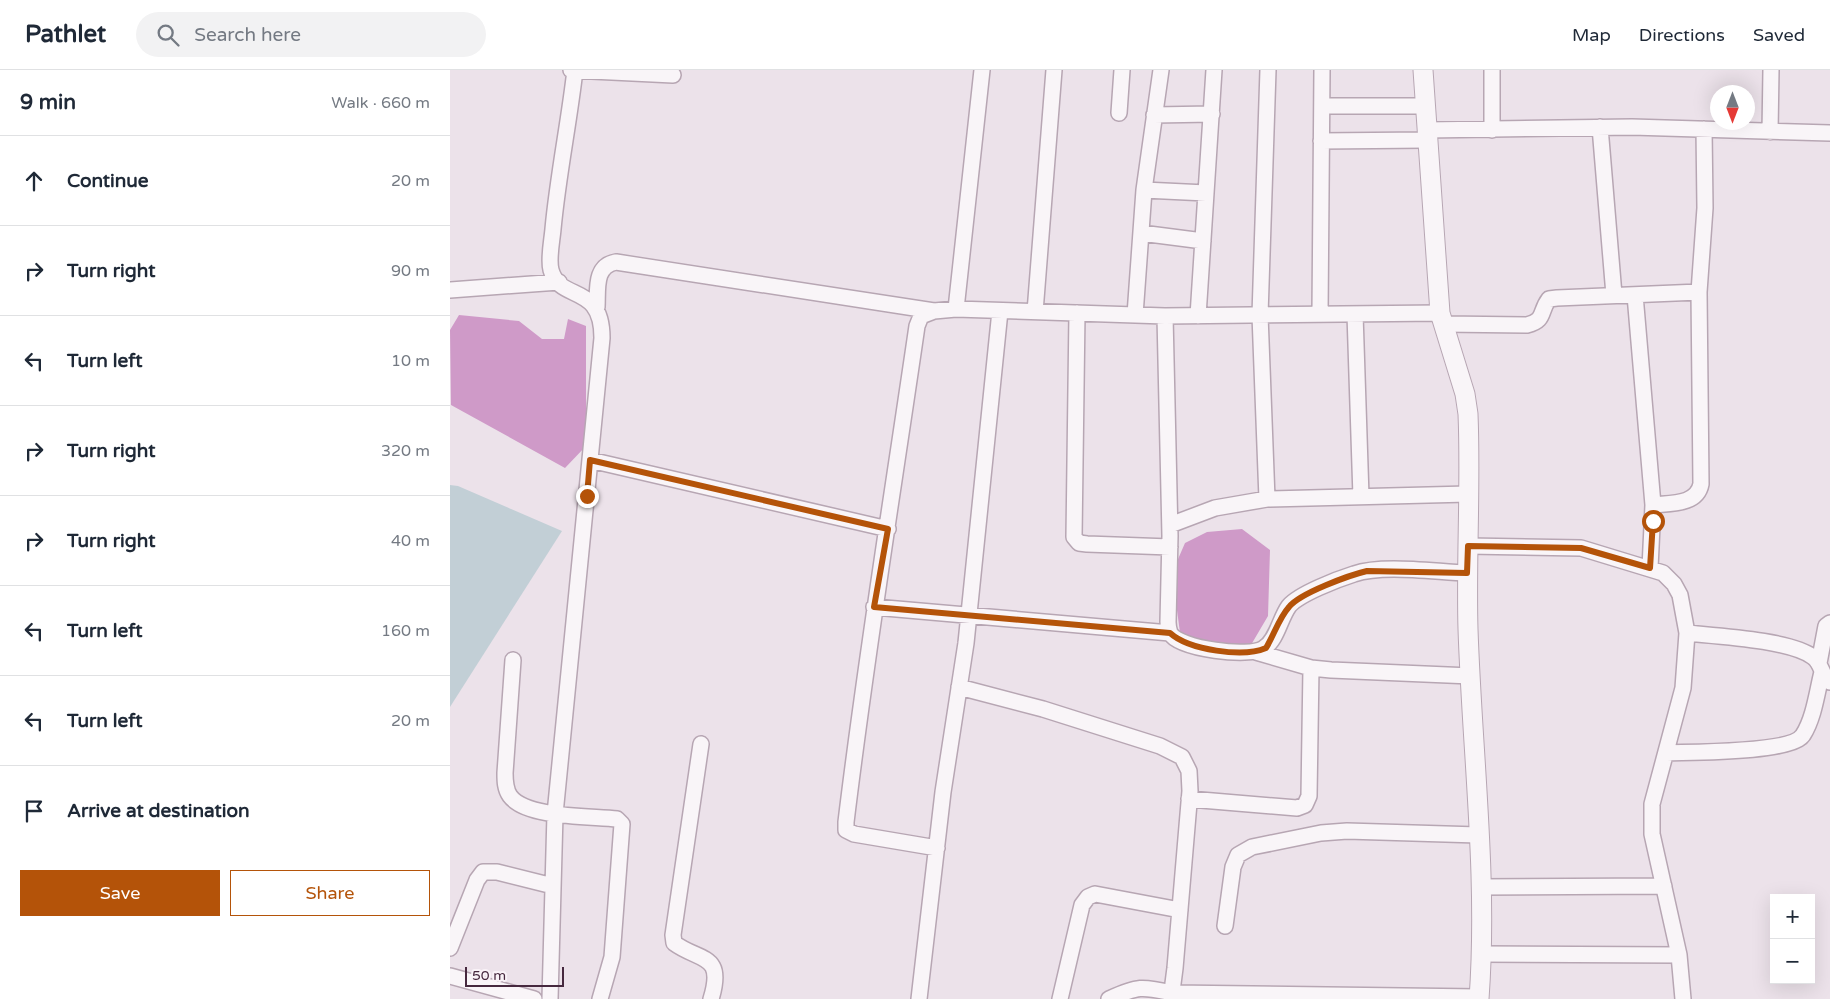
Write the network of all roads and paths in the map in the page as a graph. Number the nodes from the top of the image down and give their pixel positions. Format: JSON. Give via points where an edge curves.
{"nodes":[{"id":1,"x":570,"y":70,"type":"edge"},
{"id":2,"x":575,"y":70,"type":"edge"},
{"id":3,"x":982,"y":70,"type":"edge"},
{"id":4,"x":1054,"y":70,"type":"edge"},
{"id":5,"x":1122,"y":70,"type":"edge"},
{"id":6,"x":1161,"y":70,"type":"edge"},
{"id":7,"x":1214,"y":70,"type":"edge"},
{"id":8,"x":1268,"y":70,"type":"edge"},
{"id":9,"x":1322,"y":70,"type":"edge"},
{"id":10,"x":1423,"y":70,"type":"edge"},
{"id":11,"x":1492,"y":70,"type":"edge"},
{"id":12,"x":1771,"y":70,"type":"edge"},
{"id":13,"x":673,"y":75,"type":"dead end"},
{"id":14,"x":1322,"y":106,"type":"junction"},
{"id":15,"x":1424,"y":106,"type":"junction"},
{"id":16,"x":1119,"y":113,"type":"dead end"},
{"id":17,"x":1212,"y":114,"type":"junction"},
{"id":18,"x":1154,"y":115,"type":"junction"},
{"id":19,"x":1600,"y":127,"type":"junction"},
{"id":20,"x":1704,"y":129,"type":"junction"},
{"id":21,"x":1492,"y":130,"type":"junction"},
{"id":22,"x":1770,"y":132,"type":"junction"},
{"id":23,"x":1830,"y":133,"type":"edge"},
{"id":24,"x":1426,"y":135,"type":"junction"},
{"id":25,"x":1321,"y":141,"type":"junction"},
{"id":26,"x":1144,"y":190,"type":"junction"},
{"id":27,"x":1206,"y":193,"type":"junction"},
{"id":28,"x":1141,"y":233,"type":"junction"},
{"id":29,"x":1203,"y":241,"type":"junction"},
{"id":30,"x":559,"y":282,"type":"junction"},
{"id":31,"x":450,"y":290,"type":"edge"},
{"id":32,"x":1699,"y":292,"type":"junction"},
{"id":33,"x":1635,"y":295,"type":"junction"},
{"id":34,"x":1614,"y":296,"type":"junction"},
{"id":35,"x":597,"y":308,"type":"junction"},
{"id":36,"x":956,"y":309,"type":"junction"},
{"id":37,"x":934,"y":310,"type":"junction"},
{"id":38,"x":1000,"y":311,"type":"junction"},
{"id":39,"x":1035,"y":312,"type":"junction"},
{"id":40,"x":1077,"y":313,"type":"junction"},
{"id":41,"x":1320,"y":314,"type":"junction"},
{"id":42,"x":1355,"y":314,"type":"junction"},
{"id":43,"x":1135,"y":315,"type":"junction"},
{"id":44,"x":1260,"y":315,"type":"junction"},
{"id":45,"x":1165,"y":316,"type":"junction"},
{"id":46,"x":1198,"y":316,"type":"junction"},
{"id":47,"x":1442,"y":318,"type":"junction"},
{"id":48,"x":590,"y":460,"type":"junction"},
{"id":49,"x":1468,"y":494,"type":"junction"},
{"id":50,"x":1361,"y":497,"type":"junction"},
{"id":51,"x":1267,"y":499,"type":"junction"},
{"id":52,"x":1653,"y":505,"type":"junction"},
{"id":53,"x":1170,"y":525,"type":"junction"},
{"id":54,"x":888,"y":529,"type":"junction"},
{"id":55,"x":1468,"y":546,"type":"junction"},
{"id":56,"x":1170,"y":547,"type":"junction"},
{"id":57,"x":1650,"y":568,"type":"junction"},
{"id":58,"x":1467,"y":573,"type":"junction"},
{"id":59,"x":874,"y":607,"type":"junction"},
{"id":60,"x":969,"y":617,"type":"junction"},
{"id":61,"x":1830,"y":623,"type":"edge"},
{"id":62,"x":1170,"y":633,"type":"junction"},
{"id":63,"x":1687,"y":633,"type":"junction"},
{"id":64,"x":1256,"y":652,"type":"junction"},
{"id":65,"x":513,"y":660,"type":"dead end"},
{"id":66,"x":1311,"y":668,"type":"junction"},
{"id":67,"x":1824,"y":672,"type":"edge"},
{"id":68,"x":1471,"y":676,"type":"junction"},
{"id":69,"x":959,"y":687,"type":"junction"},
{"id":70,"x":701,"y":744,"type":"dead end"},
{"id":71,"x":1666,"y":753,"type":"junction"},
{"id":72,"x":1189,"y":799,"type":"junction"},
{"id":73,"x":555,"y":814,"type":"junction"},
{"id":74,"x":1478,"y":835,"type":"junction"},
{"id":75,"x":937,"y":848,"type":"junction"},
{"id":76,"x":552,"y":886,"type":"junction"},
{"id":77,"x":1664,"y":886,"type":"junction"},
{"id":78,"x":1480,"y":887,"type":"junction"},
{"id":79,"x":1180,"y":910,"type":"junction"},
{"id":80,"x":1225,"y":926,"type":"dead end"},
{"id":81,"x":450,"y":948,"type":"edge"},
{"id":82,"x":1482,"y":954,"type":"junction"},
{"id":83,"x":1679,"y":954,"type":"junction"},
{"id":84,"x":450,"y":976,"type":"edge"},
{"id":85,"x":1172,"y":996,"type":"edge"},
{"id":86,"x":1479,"y":998,"type":"edge"},
{"id":87,"x":534,"y":999,"type":"edge"},
{"id":88,"x":550,"y":999,"type":"edge"},
{"id":89,"x":600,"y":999,"type":"edge"},
{"id":90,"x":711,"y":999,"type":"edge"},
{"id":91,"x":919,"y":999,"type":"edge"},
{"id":92,"x":1060,"y":999,"type":"edge"},
{"id":93,"x":1109,"y":999,"type":"edge"},
{"id":94,"x":1682,"y":999,"type":"edge"}],
"edges":[{"from":1,"to":2,"type":"street"},
{"from":2,"to":13,"type":"street"},
{"from":2,"to":30,"type":"street","via":[[551,248],[551,271]]},
{"from":3,"to":36,"type":"street"},
{"from":4,"to":39,"type":"street"},
{"from":5,"to":16,"type":"street"},
{"from":6,"to":18,"type":"street"},
{"from":7,"to":17,"type":"street"},
{"from":8,"to":44,"type":"street"},
{"from":9,"to":14,"type":"street"},
{"from":10,"to":15,"type":"street"},
{"from":11,"to":21,"type":"street"},
{"from":12,"to":22,"type":"street"},
{"from":14,"to":15,"type":"street"},
{"from":14,"to":25,"type":"street"},
{"from":15,"to":24,"type":"street"},
{"from":17,"to":18,"type":"street"},
{"from":17,"to":27,"type":"street"},
{"from":18,"to":26,"type":"street"},
{"from":19,"to":20,"type":"street"},
{"from":19,"to":21,"type":"street"},
{"from":19,"to":34,"type":"street"},
{"from":20,"to":22,"type":"street"},
{"from":20,"to":32,"type":"street","via":[[1705,208]]},
{"from":21,"to":24,"type":"street"},
{"from":22,"to":23,"type":"street"},
{"from":24,"to":25,"type":"street"},
{"from":24,"to":47,"type":"street"},
{"from":25,"to":41,"type":"street"},
{"from":26,"to":27,"type":"street"},
{"from":26,"to":28,"type":"street"},
{"from":27,"to":29,"type":"street"},
{"from":28,"to":29,"type":"street"},
{"from":28,"to":43,"type":"street"},
{"from":29,"to":46,"type":"street"},
{"from":30,"to":31,"type":"street"},
{"from":30,"to":35,"type":"street"},
{"from":32,"to":33,"type":"street"},
{"from":32,"to":52,"type":"street","via":[[1699,493],[1684,501]]},
{"from":33,"to":34,"type":"street"},
{"from":33,"to":52,"type":"street"},
{"from":34,"to":47,"type":"street","via":[[1549,299],[1541,317],[1527,325]]},
{"from":35,"to":37,"type":"street","via":[[598,279],[602,269],[606,264],[616,262]]},
{"from":35,"to":48,"type":"street","via":[[602,320],[602,338]]},
{"from":36,"to":37,"type":"street"},
{"from":36,"to":38,"type":"street"},
{"from":37,"to":54,"type":"street","via":[[921,316],[917,326]]},
{"from":38,"to":39,"type":"street"},
{"from":38,"to":60,"type":"street"},
{"from":39,"to":40,"type":"street"},
{"from":40,"to":43,"type":"street"},
{"from":40,"to":56,"type":"street","via":[[1074,537],[1087,544]]},
{"from":41,"to":42,"type":"street"},
{"from":41,"to":44,"type":"street"},
{"from":42,"to":47,"type":"street"},
{"from":42,"to":50,"type":"street"},
{"from":43,"to":45,"type":"street"},
{"from":44,"to":46,"type":"street"},
{"from":44,"to":51,"type":"street"},
{"from":45,"to":46,"type":"street"},
{"from":45,"to":53,"type":"street"},
{"from":47,"to":49,"type":"street","via":[[1468,414]]},
{"from":48,"to":54,"type":"street"},
{"from":48,"to":73,"type":"street"},
{"from":49,"to":50,"type":"street"},
{"from":49,"to":55,"type":"street"},
{"from":50,"to":51,"type":"street"},
{"from":51,"to":53,"type":"street","via":[[1214,508]]},
{"from":52,"to":57,"type":"street"},
{"from":53,"to":56,"type":"street"},
{"from":54,"to":59,"type":"street"},
{"from":55,"to":57,"type":"street","via":[[1581,548]]},
{"from":55,"to":58,"type":"street"},
{"from":56,"to":62,"type":"street"},
{"from":57,"to":63,"type":"street","via":[[1663,573],[1674,584],[1680,595]]},
{"from":58,"to":64,"type":"street","via":[[1385,570],[1354,574],[1298,599],[1290,606],[1266,648]]},
{"from":58,"to":68,"type":"street"},
{"from":59,"to":60,"type":"street"},
{"from":59,"to":75,"type":"street","via":[[846,830]]},
{"from":60,"to":62,"type":"street"},
{"from":60,"to":69,"type":"street"},
{"from":61,"to":67,"type":"street","via":[[1826,626]]},
{"from":62,"to":64,"type":"street","via":[[1177,640],[1194,646]]},
{"from":63,"to":67,"type":"street","via":[[1804,651]]},
{"from":63,"to":71,"type":"street","via":[[1683,688]]},
{"from":64,"to":66,"type":"street"},
{"from":65,"to":73,"type":"street","via":[[505,786],[524,807]]},
{"from":66,"to":68,"type":"street"},
{"from":66,"to":72,"type":"street","via":[[1309,796],[1305,805],[1297,808]]},
{"from":67,"to":71,"type":"street","via":[[1808,724],[1794,743],[1770,748]]},
{"from":68,"to":74,"type":"street"},
{"from":69,"to":72,"type":"street","via":[[1043,709],[1160,746],[1182,758],[1189,771]]},
{"from":69,"to":75,"type":"street"},
{"from":70,"to":90,"type":"street","via":[[673,935],[674,943],[681,948],[710,961],[714,981]]},
{"from":71,"to":77,"type":"street","via":[[1652,804],[1652,834]]},
{"from":72,"to":79,"type":"street"},
{"from":73,"to":76,"type":"street"},
{"from":73,"to":89,"type":"street","via":[[618,819],[622,824],[612,957]]},
{"from":74,"to":78,"type":"street"},
{"from":74,"to":80,"type":"street","via":[[1347,831],[1252,847],[1238,856],[1233,867]]},
{"from":75,"to":91,"type":"street"},
{"from":76,"to":81,"type":"street","via":[[496,872],[483,872]]},
{"from":76,"to":88,"type":"street"},
{"from":77,"to":78,"type":"street"},
{"from":77,"to":83,"type":"street"},
{"from":78,"to":82,"type":"street"},
{"from":79,"to":85,"type":"street"},
{"from":79,"to":92,"type":"street","via":[[1095,894],[1088,897],[1082,905]]},
{"from":82,"to":83,"type":"street"},
{"from":82,"to":86,"type":"street"},
{"from":83,"to":94,"type":"street"},
{"from":84,"to":87,"type":"street"},
{"from":85,"to":86,"type":"street"},
{"from":85,"to":93,"type":"street","via":[[1140,987]]}]}
